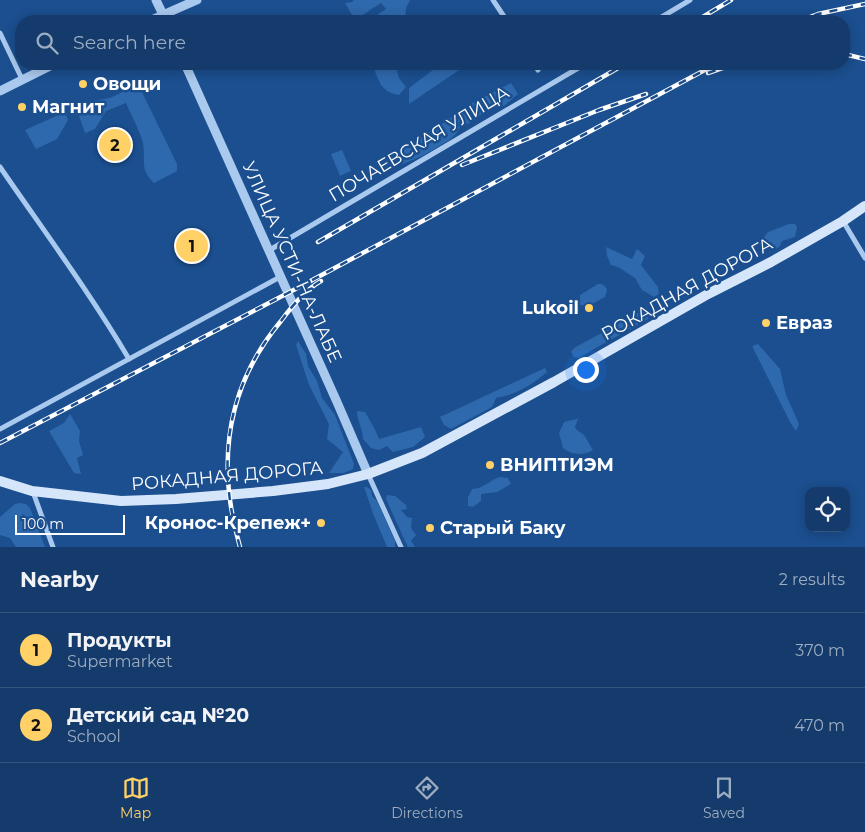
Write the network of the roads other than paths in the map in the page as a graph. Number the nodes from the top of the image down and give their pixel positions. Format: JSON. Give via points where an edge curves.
{"nodes":[{"id":1,"x":156,"y":0,"type":"edge"},
{"id":2,"x":197,"y":0,"type":"edge"},
{"id":3,"x":493,"y":0,"type":"edge"},
{"id":4,"x":690,"y":0,"type":"edge"},
{"id":5,"x":163,"y":15,"type":"edge"},
{"id":6,"x":170,"y":15,"type":"edge"},
{"id":7,"x":503,"y":15,"type":"edge"},
{"id":8,"x":665,"y":15,"type":"edge"},
{"id":9,"x":0,"y":33,"type":"edge"},
{"id":10,"x":15,"y":64,"type":"edge"},
{"id":11,"x":18,"y":70,"type":"edge"},
{"id":12,"x":40,"y":70,"type":"edge"},
{"id":13,"x":188,"y":70,"type":"edge"},
{"id":14,"x":575,"y":70,"type":"edge"},
{"id":15,"x":22,"y":78,"type":"junction"},
{"id":16,"x":0,"y":91,"type":"edge"},
{"id":17,"x":0,"y":167,"type":"edge"},
{"id":18,"x":865,"y":206,"type":"edge"},
{"id":19,"x":843,"y":221,"type":"junction"},
{"id":20,"x":268,"y":251,"type":"junction"},
{"id":21,"x":865,"y":258,"type":"edge"},
{"id":22,"x":280,"y":277,"type":"junction"},
{"id":23,"x":129,"y":360,"type":"junction"},
{"id":24,"x":0,"y":428,"type":"edge"},
{"id":25,"x":368,"y":474,"type":"junction"},
{"id":26,"x":0,"y":481,"type":"edge"},
{"id":27,"x":32,"y":491,"type":"junction"},
{"id":28,"x":53,"y":547,"type":"edge"},
{"id":29,"x":401,"y":547,"type":"edge"}],
"edges":[{"from":1,"to":5,"type":"street"},
{"from":2,"to":6,"type":"street"},
{"from":3,"to":7,"type":"street"},
{"from":4,"to":8,"type":"street"},
{"from":9,"to":10,"type":"street"},
{"from":11,"to":15,"type":"street"},
{"from":12,"to":15,"type":"street"},
{"from":13,"to":20,"type":"street","name":"УЛИЦА УСТИ-НА-ЛАБЕ"},
{"from":14,"to":20,"type":"street","name":"ПОЧАЕВСКАЯ УЛИЦА"},
{"from":15,"to":16,"type":"street"},
{"from":17,"to":23,"type":"street"},
{"from":18,"to":19,"type":"main road","name":"РОКАДНАЯ ДОРОГА"},
{"from":19,"to":21,"type":"street"},
{"from":19,"to":25,"type":"main road","name":"РОКАДНАЯ ДОРОГА","via":[[431,448]]},
{"from":20,"to":22,"type":"street","name":"УЛИЦА УСТИ-НА-ЛАБЕ"},
{"from":22,"to":23,"type":"street"},
{"from":22,"to":25,"type":"street","name":"УЛИЦА УСТИ-НА-ЛАБЕ"},
{"from":23,"to":24,"type":"street"},
{"from":25,"to":27,"type":"main road","name":"РОКАДНАЯ ДОРОГА","via":[[294,489],[176,499],[121,501]]},
{"from":25,"to":29,"type":"street"},
{"from":26,"to":27,"type":"main road"},
{"from":27,"to":28,"type":"street"}]}
